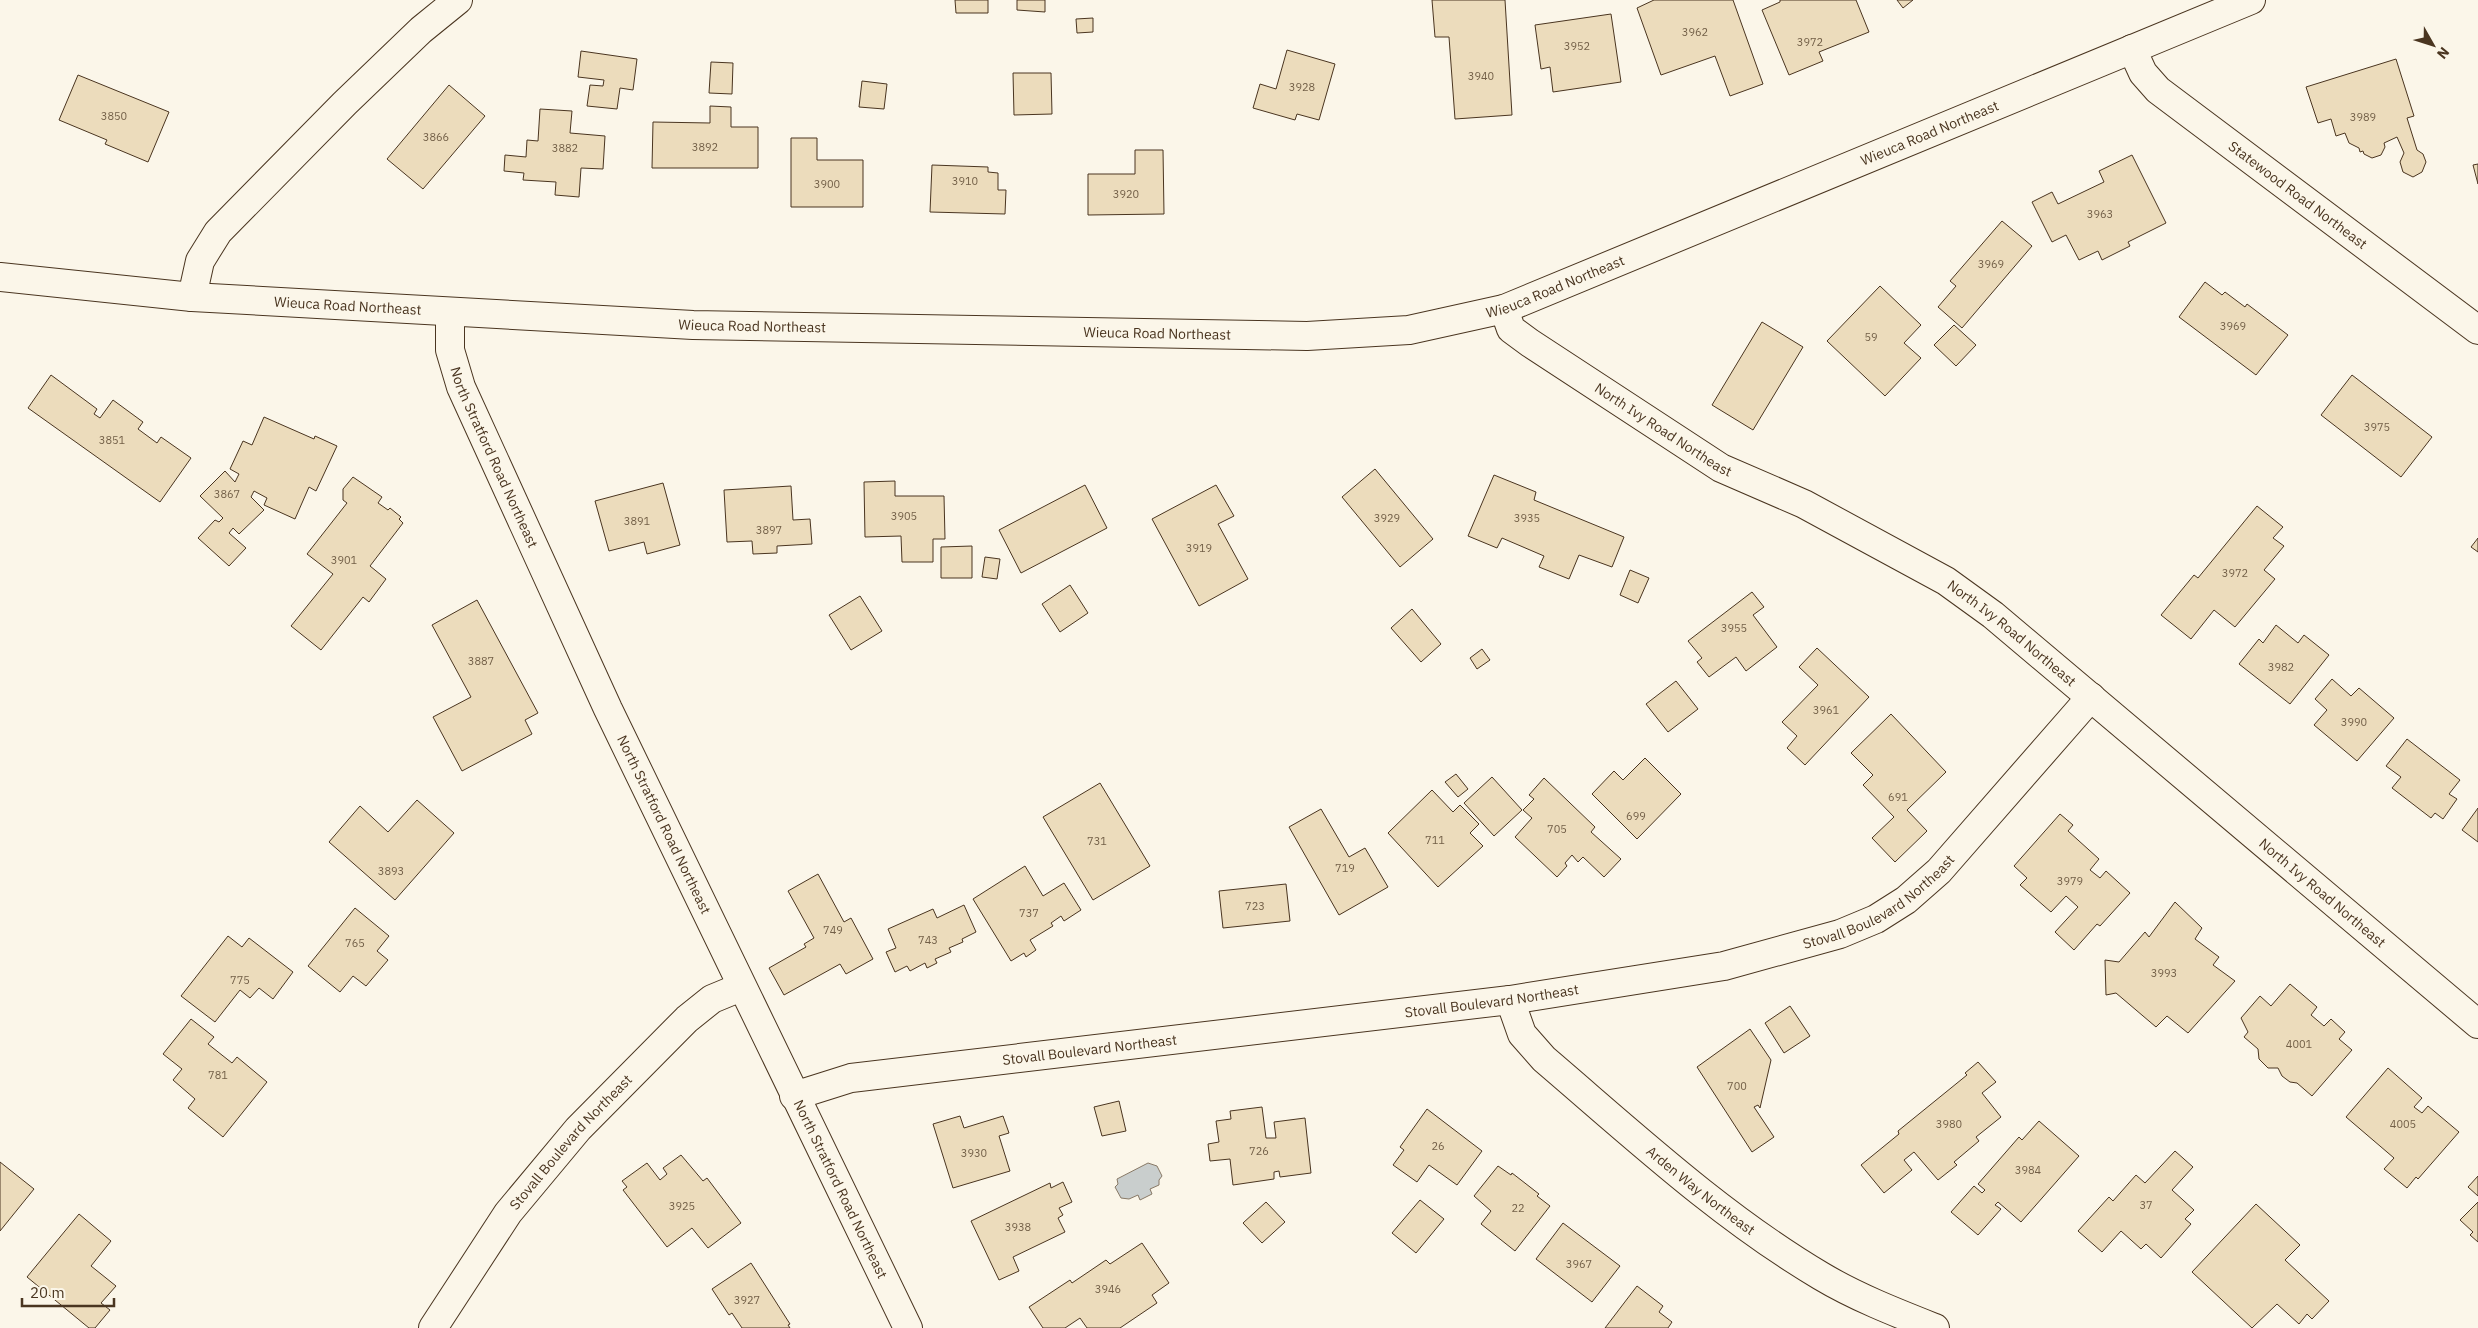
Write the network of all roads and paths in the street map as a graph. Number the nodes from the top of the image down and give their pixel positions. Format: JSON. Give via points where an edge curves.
{"nodes":[{"id":1,"x":458,"y":0,"type":"edge"},
{"id":2,"x":2251,"y":0,"type":"edge"},
{"id":3,"x":2132,"y":49,"type":"junction"},
{"id":4,"x":0,"y":276,"type":"edge"},
{"id":5,"x":192,"y":297,"type":"junction"},
{"id":6,"x":1504,"y":309,"type":"junction"},
{"id":7,"x":450,"y":312,"type":"junction"},
{"id":8,"x":2478,"y":330,"type":"edge"},
{"id":9,"x":2091,"y":697,"type":"junction"},
{"id":10,"x":741,"y":987,"type":"junction"},
{"id":11,"x":1510,"y":1000,"type":"junction"},
{"id":12,"x":2478,"y":1024,"type":"edge"},
{"id":13,"x":794,"y":1096,"type":"junction"},
{"id":14,"x":433,"y":1328,"type":"edge"},
{"id":15,"x":908,"y":1328,"type":"edge"},
{"id":16,"x":1935,"y":1328,"type":"edge"}],
"edges":[{"from":1,"to":5,"type":"street","via":[[421,30],[345,103],[218,232],[200,261]]},
{"from":2,"to":3,"type":"street","name":"Wieuca Road Northeast"},
{"from":3,"to":6,"type":"street","name":"Wieuca Road Northeast"},
{"from":3,"to":8,"type":"street","name":"Statewood Road Northeast","via":[[2144,73],[2158,90]]},
{"from":4,"to":5,"type":"street","name":"Wieuca Road Northeast"},
{"from":5,"to":7,"type":"street","name":"Wieuca Road Northeast"},
{"from":6,"to":7,"type":"street","name":"Wieuca Road Northeast","via":[[1409,330],[1307,336],[694,325]]},
{"from":6,"to":9,"type":"street","name":"North Ivy Road Northeast","via":[[1512,328],[1530,343],[1721,468],[1804,504],[1946,581],[1993,615]]},
{"from":7,"to":10,"type":"street","name":"North Stratford Road Northeast","via":[[450,350],[461,387],[608,709]]},
{"from":9,"to":11,"type":"street","name":"Stovall Boulevard Northeast","via":[[1939,871],[1906,900],[1876,919],[1840,934],[1724,966]]},
{"from":9,"to":12,"type":"street","name":"North Ivy Road Northeast"},
{"from":10,"to":13,"type":"street","name":"North Stratford Road Northeast"},
{"from":10,"to":14,"type":"street","name":"Stovall Boulevard Northeast","via":[[712,999],[687,1019],[578,1129],[508,1214]]},
{"from":11,"to":13,"type":"street","name":"Stovall Boulevard Northeast","via":[[852,1078]]},
{"from":11,"to":16,"type":"street","name":"Arden Way Northeast","via":[[1522,1034],[1544,1060],[1730,1216],[1822,1277]]},
{"from":13,"to":15,"type":"street","name":"North Stratford Road Northeast"}]}
